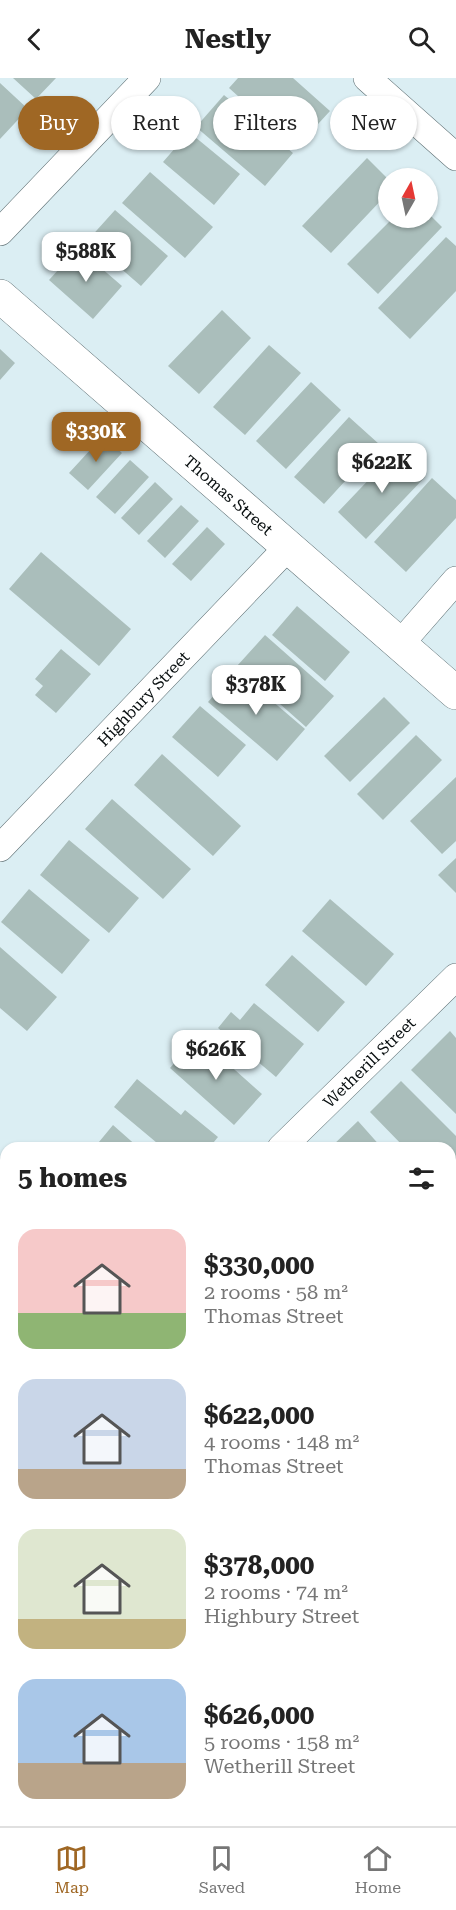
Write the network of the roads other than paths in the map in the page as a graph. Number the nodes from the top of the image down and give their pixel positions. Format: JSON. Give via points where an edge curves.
{"nodes":[{"id":1,"x":147,"y":78,"type":"edge"},
{"id":2,"x":366,"y":78,"type":"edge"},
{"id":3,"x":456,"y":156,"type":"edge"},
{"id":4,"x":0,"y":232,"type":"edge"},
{"id":5,"x":0,"y":296,"type":"edge"},
{"id":6,"x":287,"y":548,"type":"junction"},
{"id":7,"x":456,"y":580,"type":"edge"},
{"id":8,"x":400,"y":644,"type":"junction"},
{"id":9,"x":456,"y":693,"type":"edge"},
{"id":10,"x":0,"y":848,"type":"edge"},
{"id":11,"x":456,"y":977,"type":"edge"},
{"id":12,"x":287,"y":1142,"type":"edge"}],
"edges":[{"from":1,"to":4,"type":"street"},
{"from":2,"to":3,"type":"street"},
{"from":5,"to":6,"type":"main road","name":"Thomas Street"},
{"from":6,"to":8,"type":"main road","name":"Thomas Street"},
{"from":6,"to":10,"type":"street","name":"Highbury Street"},
{"from":7,"to":8,"type":"street"},
{"from":8,"to":9,"type":"main road","name":"Thomas Street"},
{"from":11,"to":12,"type":"street","name":"Wetherill Street"}]}
